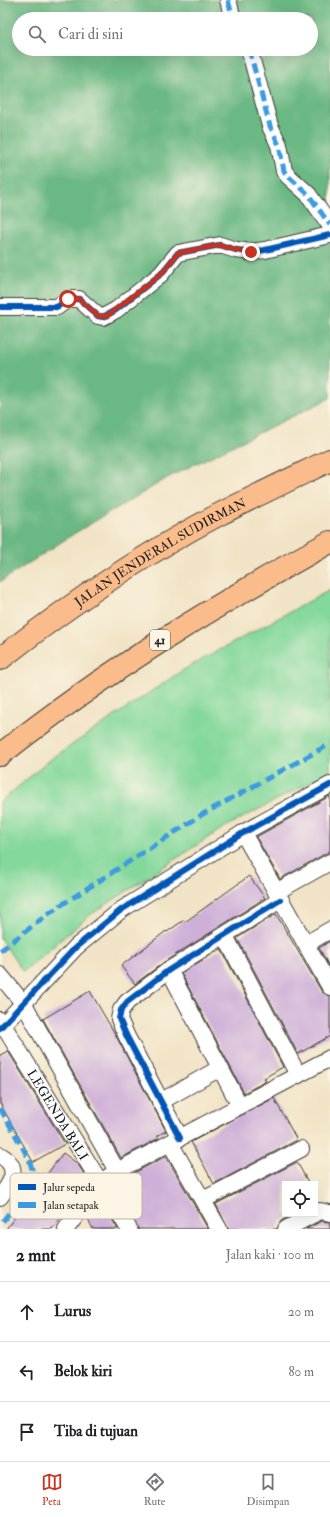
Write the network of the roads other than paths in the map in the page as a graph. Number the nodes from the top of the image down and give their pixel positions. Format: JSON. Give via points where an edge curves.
{"nodes":[{"id":1,"x":228,"y":0,"type":"edge"},
{"id":2,"x":231,"y":12,"type":"edge"},
{"id":3,"x":251,"y":56,"type":"edge"},
{"id":4,"x":330,"y":225,"type":"edge"},
{"id":5,"x":330,"y":236,"type":"edge"},
{"id":6,"x":0,"y":307,"type":"edge"},
{"id":7,"x":330,"y":460,"type":"edge"},
{"id":8,"x":330,"y":542,"type":"edge"},
{"id":9,"x":0,"y":658,"type":"edge"},
{"id":10,"x":0,"y":755,"type":"edge"},
{"id":11,"x":330,"y":785,"type":"edge"},
{"id":12,"x":243,"y":833,"type":"junction"},
{"id":13,"x":330,"y":862,"type":"edge"},
{"id":14,"x":278,"y":896,"type":"junction"},
{"id":15,"x":330,"y":930,"type":"edge"},
{"id":16,"x":225,"y":936,"type":"junction"},
{"id":17,"x":306,"y":944,"type":"junction"},
{"id":18,"x":169,"y":970,"type":"junction"},
{"id":19,"x":0,"y":976,"type":"edge"},
{"id":20,"x":330,"y":987,"type":"edge"},
{"id":21,"x":24,"y":1004,"type":"junction"},
{"id":22,"x":1,"y":1024,"type":"edge"},
{"id":23,"x":330,"y":1058,"type":"edge"},
{"id":24,"x":220,"y":1068,"type":"junction"},
{"id":25,"x":298,"y":1075,"type":"junction"},
{"id":26,"x":160,"y":1102,"type":"junction"},
{"id":27,"x":240,"y":1106,"type":"junction"},
{"id":28,"x":175,"y":1140,"type":"junction"},
{"id":29,"x":301,"y":1149,"type":"dead end"},
{"id":30,"x":0,"y":1154,"type":"edge"},
{"id":31,"x":117,"y":1171,"type":"junction"},
{"id":32,"x":12,"y":1173,"type":"edge"},
{"id":33,"x":95,"y":1173,"type":"edge"},
{"id":34,"x":114,"y":1173,"type":"edge"},
{"id":35,"x":10,"y":1185,"type":"edge"},
{"id":36,"x":0,"y":1197,"type":"edge"},
{"id":37,"x":202,"y":1200,"type":"junction"},
{"id":38,"x":318,"y":1212,"type":"edge"},
{"id":39,"x":330,"y":1213,"type":"edge"},
{"id":40,"x":309,"y":1217,"type":"edge"},
{"id":41,"x":73,"y":1219,"type":"edge"},
{"id":42,"x":123,"y":1219,"type":"edge"},
{"id":43,"x":66,"y":1229,"type":"edge"},
{"id":44,"x":129,"y":1229,"type":"edge"},
{"id":45,"x":219,"y":1229,"type":"edge"},
{"id":46,"x":286,"y":1229,"type":"edge"}],
"edges":[{"from":1,"to":2,"type":"street"},
{"from":3,"to":4,"type":"street","via":[[284,170],[308,194]]},
{"from":5,"to":6,"type":"street","via":[[251,252],[220,245],[178,253],[161,274],[116,310],[103,317],[74,298],[57,307]]},
{"from":7,"to":9,"type":"highway","name":"JALAN JENDERAL SUDIRMAN","via":[[217,515],[119,574]]},
{"from":8,"to":10,"type":"highway","number":"41","via":[[162,639],[46,718]]},
{"from":11,"to":12,"type":"street"},
{"from":12,"to":14,"type":"street"},
{"from":12,"to":21,"type":"street","via":[[120,910],[99,926],[76,947]]},
{"from":13,"to":14,"type":"street"},
{"from":14,"to":16,"type":"street"},
{"from":14,"to":17,"type":"street"},
{"from":15,"to":17,"type":"street"},
{"from":16,"to":18,"type":"street"},
{"from":16,"to":25,"type":"street"},
{"from":17,"to":20,"type":"street"},
{"from":18,"to":24,"type":"street"},
{"from":18,"to":26,"type":"street","via":[[127,1002],[121,1010],[119,1019]]},
{"from":19,"to":21,"type":"street","name":"LEGENDA BALI"},
{"from":21,"to":22,"type":"street"},
{"from":21,"to":31,"type":"street","name":"LEGENDA BALI"},
{"from":22,"to":33,"type":"street","name":"LEGENDA BALI"},
{"from":23,"to":25,"type":"street"},
{"from":24,"to":26,"type":"street"},
{"from":24,"to":27,"type":"street"},
{"from":25,"to":27,"type":"street"},
{"from":26,"to":28,"type":"street"},
{"from":27,"to":28,"type":"street"},
{"from":28,"to":31,"type":"street"},
{"from":28,"to":37,"type":"street"},
{"from":29,"to":37,"type":"street"},
{"from":30,"to":32,"type":"street","via":[[11,1166]]},
{"from":31,"to":34,"type":"street"},
{"from":35,"to":36,"type":"street"},
{"from":37,"to":45,"type":"street"},
{"from":38,"to":39,"type":"street"},
{"from":40,"to":46,"type":"street"},
{"from":41,"to":43,"type":"street"},
{"from":42,"to":44,"type":"street","name":"LEGENDA BALI"}]}
